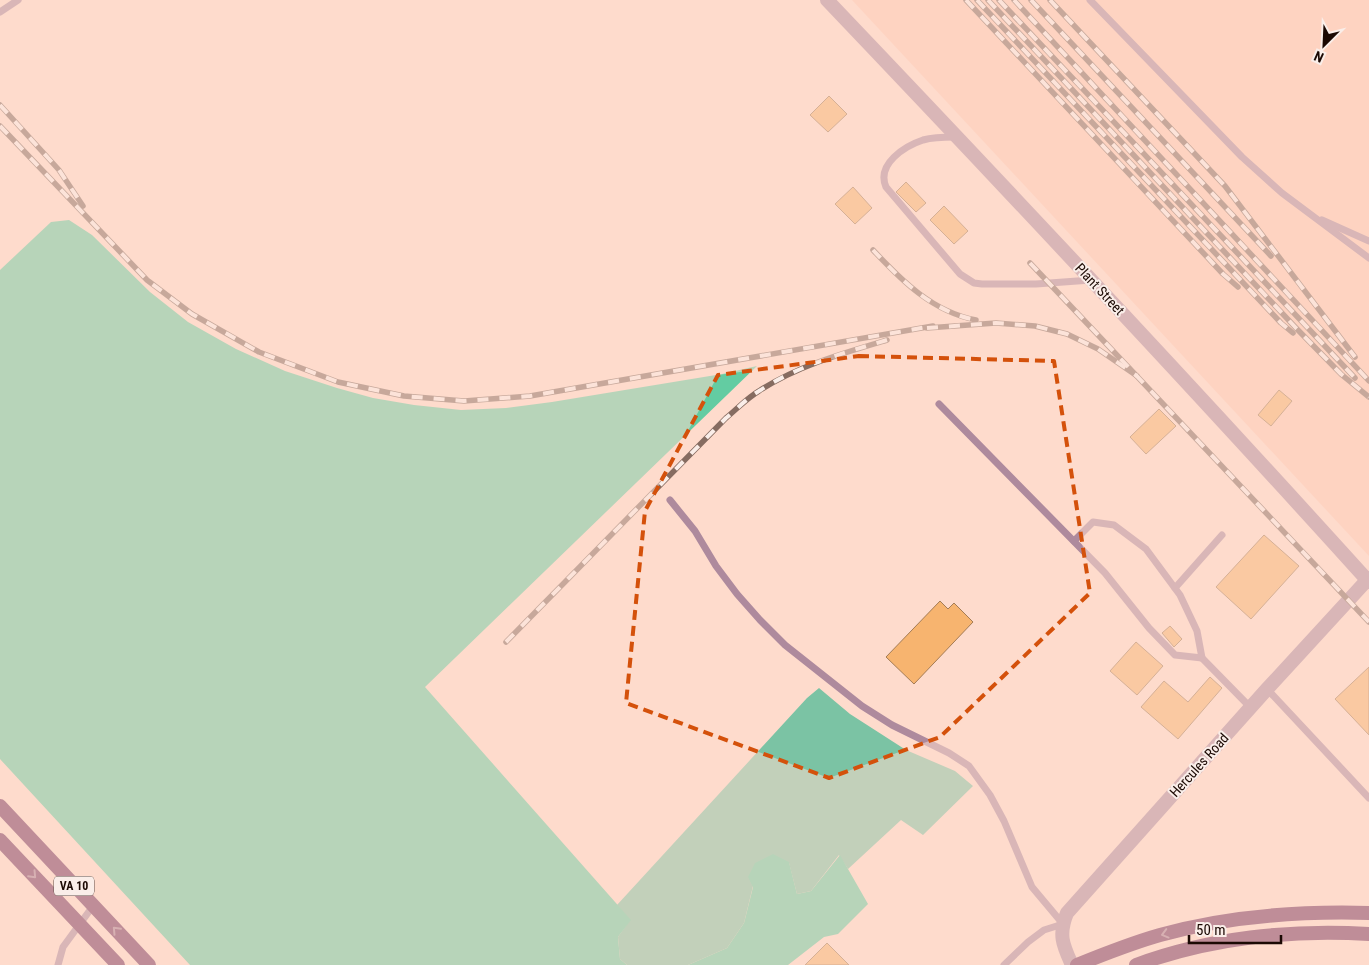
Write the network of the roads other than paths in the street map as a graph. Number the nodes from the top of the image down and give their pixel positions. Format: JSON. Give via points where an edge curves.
{"nodes":[{"id":1,"x":18,"y":0,"type":"edge"},
{"id":2,"x":827,"y":0,"type":"edge"},
{"id":3,"x":1090,"y":0,"type":"edge"},
{"id":4,"x":0,"y":12,"type":"edge"},
{"id":5,"x":957,"y":137,"type":"junction"},
{"id":6,"x":1305,"y":211,"type":"junction"},
{"id":7,"x":1369,"y":241,"type":"edge"},
{"id":8,"x":1369,"y":258,"type":"edge"},
{"id":9,"x":1091,"y":280,"type":"junction"},
{"id":10,"x":939,"y":404,"type":"dead end"},
{"id":11,"x":670,"y":500,"type":"dead end"},
{"id":12,"x":1222,"y":535,"type":"dead end"},
{"id":13,"x":1074,"y":541,"type":"junction"},
{"id":14,"x":1368,"y":580,"type":"edge"},
{"id":15,"x":1174,"y":588,"type":"junction"},
{"id":16,"x":1202,"y":658,"type":"junction"},
{"id":17,"x":1267,"y":689,"type":"junction"},
{"id":18,"x":1250,"y":708,"type":"junction"},
{"id":19,"x":1369,"y":798,"type":"edge"},
{"id":20,"x":0,"y":806,"type":"edge"},
{"id":21,"x":0,"y":840,"type":"edge"},
{"id":22,"x":94,"y":906,"type":"junction"},
{"id":23,"x":1369,"y":913,"type":"edge"},
{"id":24,"x":79,"y":924,"type":"junction"},
{"id":25,"x":1063,"y":924,"type":"junction"},
{"id":26,"x":1369,"y":934,"type":"edge"},
{"id":27,"x":58,"y":965,"type":"edge"},
{"id":28,"x":118,"y":965,"type":"edge"},
{"id":29,"x":149,"y":965,"type":"edge"},
{"id":30,"x":1004,"y":965,"type":"edge"},
{"id":31,"x":1072,"y":965,"type":"edge"},
{"id":32,"x":1077,"y":965,"type":"edge"},
{"id":33,"x":1136,"y":965,"type":"edge"}],
"edges":[{"from":1,"to":4,"type":"lane"},
{"from":2,"to":5,"type":"street","name":"Plant Street"},
{"from":3,"to":6,"type":"lane","via":[[1242,157]]},
{"from":5,"to":9,"type":"street","name":"Plant Street"},
{"from":5,"to":9,"type":"lane","via":[[923,140],[909,147],[887,165],[884,183],[960,274],[982,284]]},
{"from":6,"to":7,"type":"lane"},
{"from":6,"to":8,"type":"lane"},
{"from":9,"to":14,"type":"street","name":"Plant Street"},
{"from":10,"to":13,"type":"lane"},
{"from":11,"to":25,"type":"lane","via":[[737,594],[786,645],[862,706],[969,766],[1004,821],[1032,887]]},
{"from":12,"to":15,"type":"lane"},
{"from":13,"to":15,"type":"lane","via":[[1093,522],[1114,525],[1146,549]]},
{"from":13,"to":16,"type":"lane","via":[[1175,655]]},
{"from":14,"to":17,"type":"street","name":"Hercules Road"},
{"from":15,"to":16,"type":"lane","via":[[1198,631]]},
{"from":16,"to":18,"type":"lane"},
{"from":17,"to":18,"type":"street","name":"Hercules Road"},
{"from":17,"to":19,"type":"lane"},
{"from":18,"to":25,"type":"street","name":"Hercules Road","via":[[1075,902]]},
{"from":20,"to":22,"type":"highway","number":"VA 10"},
{"from":21,"to":24,"type":"highway","number":"VA 10","one_way":true},
{"from":22,"to":24,"type":"lane"},
{"from":29,"to":22,"type":"highway","number":"VA 10","one_way":true},
{"from":23,"to":32,"type":"highway","one_way":true,"via":[[1291,913],[1248,917],[1160,935]]},
{"from":24,"to":27,"type":"lane","via":[[61,951]]},
{"from":24,"to":28,"type":"highway","number":"VA 10"},
{"from":25,"to":30,"type":"lane","via":[[1044,930]]},
{"from":25,"to":31,"type":"street","via":[[1063,946]]},
{"from":26,"to":33,"type":"highway","via":[[1267,936],[1177,952]]}]}
